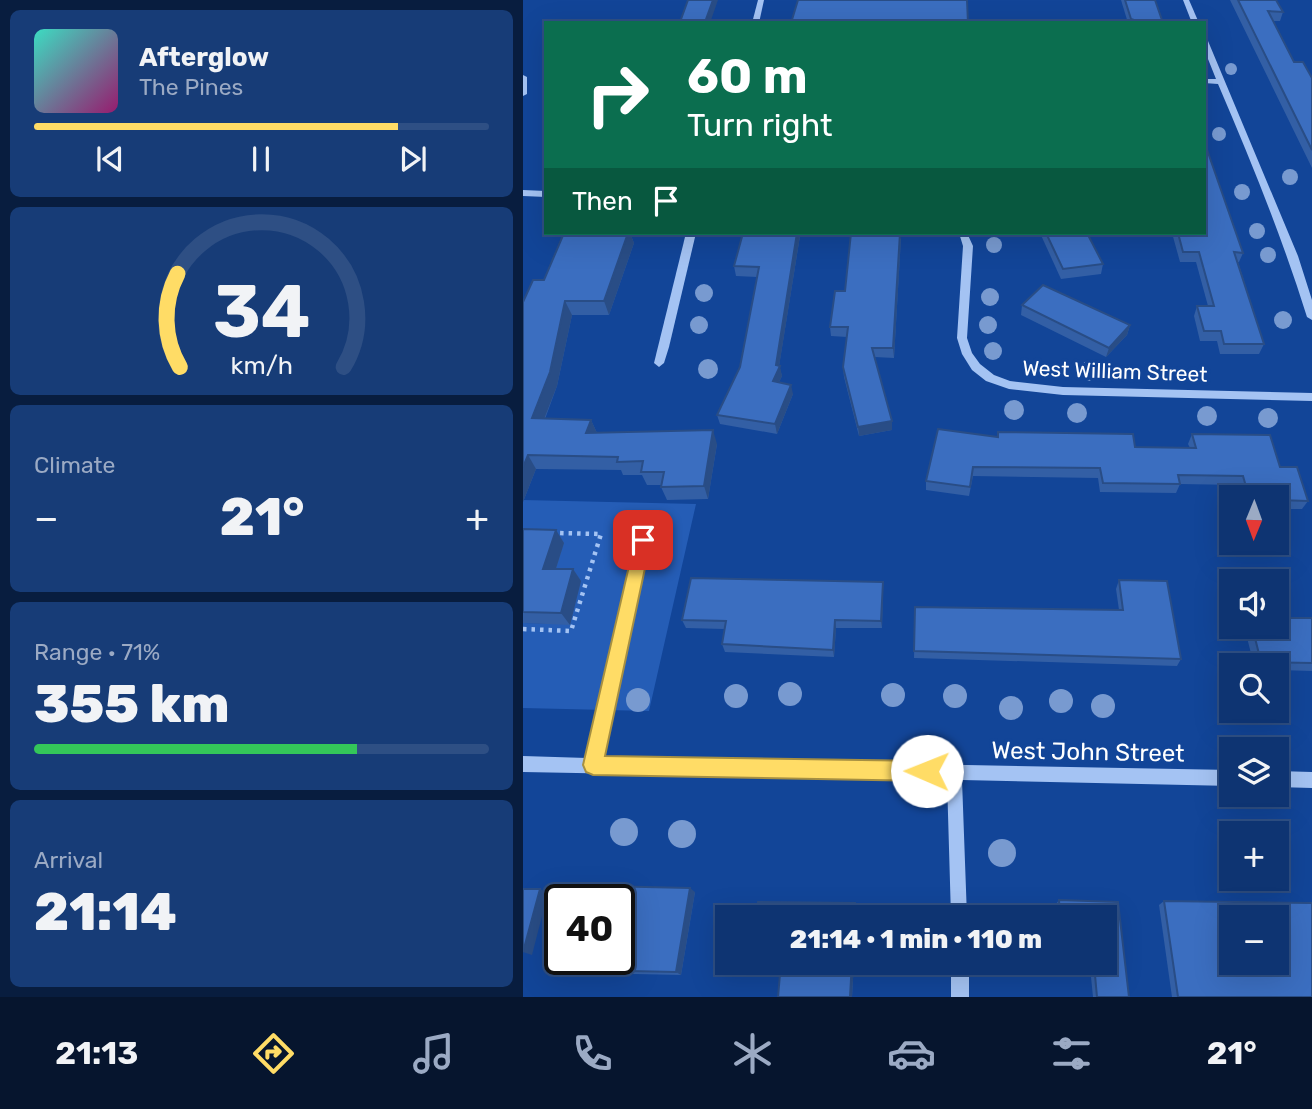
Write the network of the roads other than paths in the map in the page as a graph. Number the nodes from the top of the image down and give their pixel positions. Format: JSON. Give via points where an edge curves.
{"nodes":[{"id":1,"x":761,"y":0,"type":"edge"},
{"id":2,"x":1186,"y":0,"type":"edge"},
{"id":3,"x":756,"y":21,"type":"edge"},
{"id":4,"x":1195,"y":21,"type":"edge"},
{"id":5,"x":1206,"y":46,"type":"edge"},
{"id":6,"x":523,"y":77,"type":"edge"},
{"id":7,"x":1206,"y":81,"type":"edge"},
{"id":8,"x":1221,"y":82,"type":"junction"},
{"id":9,"x":523,"y":94,"type":"edge"},
{"id":10,"x":523,"y":193,"type":"edge"},
{"id":11,"x":544,"y":194,"type":"edge"},
{"id":12,"x":690,"y":235,"type":"edge"},
{"id":13,"x":964,"y":235,"type":"edge"},
{"id":14,"x":1312,"y":317,"type":"edge"},
{"id":15,"x":659,"y":363,"type":"dead end"},
{"id":16,"x":1312,"y":397,"type":"edge"},
{"id":17,"x":643,"y":540,"type":"dead end"},
{"id":18,"x":523,"y":764,"type":"edge"},
{"id":19,"x":593,"y":765,"type":"junction"},
{"id":20,"x":954,"y":772,"type":"junction"},
{"id":21,"x":1219,"y":778,"type":"edge"},
{"id":22,"x":1289,"y":779,"type":"edge"},
{"id":23,"x":1312,"y":780,"type":"edge"},
{"id":24,"x":959,"y":905,"type":"edge"},
{"id":25,"x":960,"y":975,"type":"edge"},
{"id":26,"x":960,"y":997,"type":"edge"}],
"edges":[{"from":1,"to":3,"type":"street"},
{"from":2,"to":4,"type":"street"},
{"from":5,"to":8,"type":"street"},
{"from":6,"to":9,"type":"street"},
{"from":7,"to":8,"type":"street"},
{"from":8,"to":14,"type":"street","via":[[1293,256]]},
{"from":10,"to":11,"type":"street"},
{"from":12,"to":15,"type":"street"},
{"from":13,"to":16,"type":"street","name":"West William Street","via":[[968,246],[962,338],[976,367],[990,378],[1009,385],[1063,391]]},
{"from":17,"to":19,"type":"street"},
{"from":18,"to":19,"type":"street","name":"West John Street"},
{"from":19,"to":20,"type":"street","name":"West John Street"},
{"from":20,"to":21,"type":"street","name":"West John Street"},
{"from":20,"to":24,"type":"street"},
{"from":22,"to":23,"type":"street"},
{"from":25,"to":26,"type":"street"}]}
